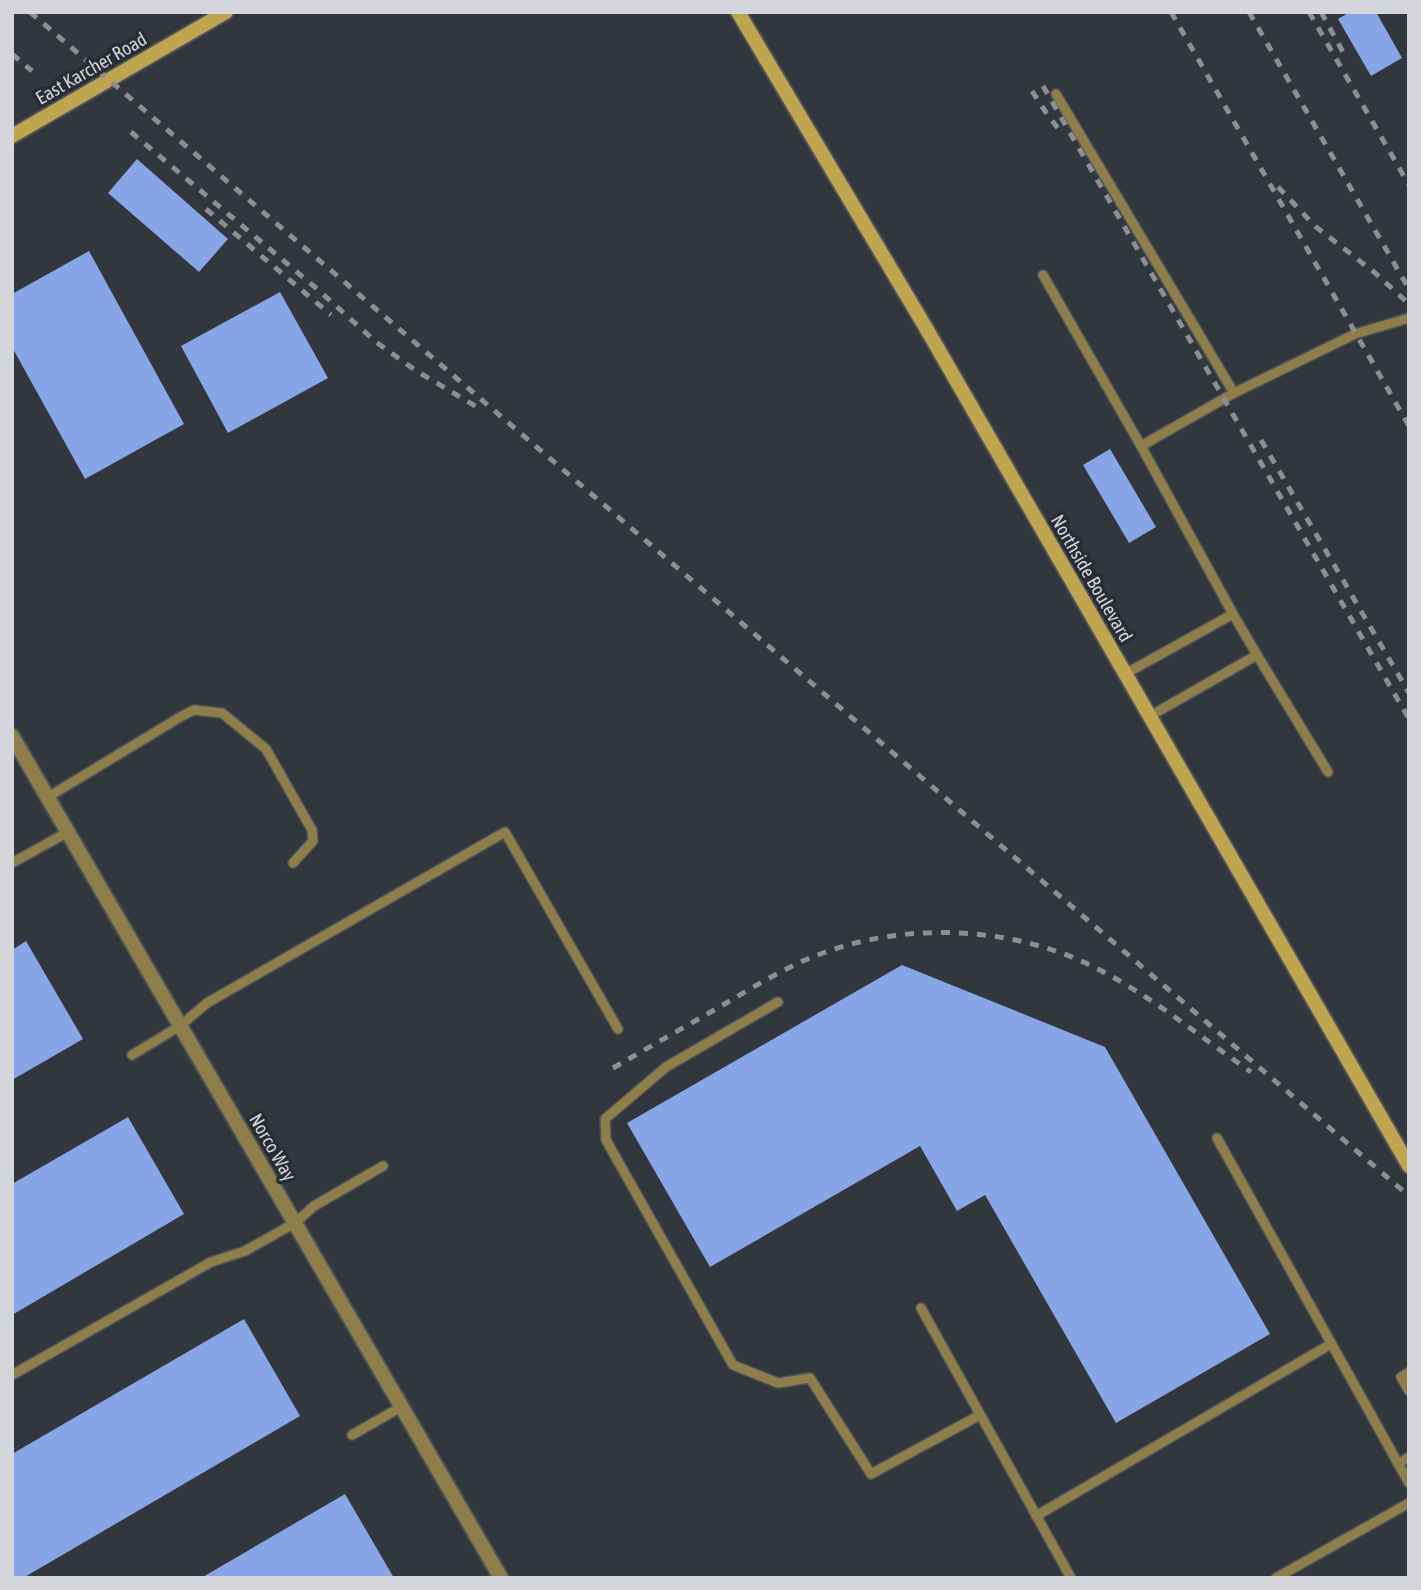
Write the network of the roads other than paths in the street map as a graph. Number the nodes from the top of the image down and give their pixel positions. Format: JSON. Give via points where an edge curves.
{"nodes":[{"id":1,"x":226,"y":12,"type":"edge"},
{"id":2,"x":738,"y":12,"type":"edge"},
{"id":3,"x":1056,"y":94,"type":"dead end"},
{"id":4,"x":12,"y":136,"type":"edge"},
{"id":5,"x":1043,"y":275,"type":"dead end"},
{"id":6,"x":1409,"y":318,"type":"edge"},
{"id":7,"x":1234,"y":393,"type":"junction"},
{"id":8,"x":1141,"y":446,"type":"junction"},
{"id":9,"x":1233,"y":614,"type":"junction"},
{"id":10,"x":1257,"y":655,"type":"junction"},
{"id":11,"x":1125,"y":674,"type":"junction"},
{"id":12,"x":1150,"y":716,"type":"junction"},
{"id":13,"x":12,"y":736,"type":"edge"},
{"id":14,"x":1328,"y":772,"type":"dead end"},
{"id":15,"x":48,"y":797,"type":"junction"},
{"id":16,"x":68,"y":832,"type":"junction"},
{"id":17,"x":12,"y":863,"type":"edge"},
{"id":18,"x":293,"y":863,"type":"dead end"},
{"id":19,"x":778,"y":1002,"type":"dead end"},
{"id":20,"x":180,"y":1026,"type":"junction"},
{"id":21,"x":618,"y":1029,"type":"dead end"},
{"id":22,"x":132,"y":1055,"type":"dead end"},
{"id":23,"x":1217,"y":1138,"type":"dead end"},
{"id":24,"x":383,"y":1166,"type":"dead end"},
{"id":25,"x":1409,"y":1166,"type":"edge"},
{"id":26,"x":295,"y":1223,"type":"junction"},
{"id":27,"x":921,"y":1308,"type":"dead end"},
{"id":28,"x":1331,"y":1344,"type":"junction"},
{"id":29,"x":1409,"y":1372,"type":"edge"},
{"id":30,"x":12,"y":1375,"type":"edge"},
{"id":31,"x":1409,"y":1391,"type":"edge"},
{"id":32,"x":401,"y":1407,"type":"junction"},
{"id":33,"x":980,"y":1415,"type":"junction"},
{"id":34,"x":352,"y":1435,"type":"dead end"},
{"id":35,"x":1409,"y":1457,"type":"edge"},
{"id":36,"x":1398,"y":1464,"type":"junction"},
{"id":37,"x":1409,"y":1483,"type":"edge"},
{"id":38,"x":1409,"y":1503,"type":"edge"},
{"id":39,"x":1036,"y":1516,"type":"junction"},
{"id":40,"x":501,"y":1578,"type":"edge"},
{"id":41,"x":1071,"y":1578,"type":"edge"},
{"id":42,"x":1276,"y":1578,"type":"edge"}],
"edges":[{"from":1,"to":4,"type":"main road","name":"East Karcher Road"},
{"from":2,"to":11,"type":"main road","name":"Northside Boulevard"},
{"from":3,"to":7,"type":"lane"},
{"from":5,"to":8,"type":"lane"},
{"from":6,"to":7,"type":"lane","via":[[1355,334]]},
{"from":7,"to":8,"type":"lane"},
{"from":8,"to":9,"type":"lane"},
{"from":9,"to":10,"type":"lane"},
{"from":9,"to":11,"type":"lane"},
{"from":10,"to":12,"type":"lane"},
{"from":10,"to":14,"type":"lane"},
{"from":11,"to":12,"type":"main road","name":"Northside Boulevard"},
{"from":12,"to":25,"type":"main road","name":"Northside Boulevard"},
{"from":13,"to":15,"type":"street","name":"Norco Way"},
{"from":15,"to":16,"type":"street","name":"Norco Way"},
{"from":15,"to":18,"type":"lane","via":[[194,710],[222,713],[266,749],[312,830],[313,841]]},
{"from":16,"to":17,"type":"lane"},
{"from":16,"to":20,"type":"street","name":"Norco Way"},
{"from":19,"to":33,"type":"lane","via":[[666,1067],[605,1119],[606,1140],[733,1365],[778,1383],[810,1378],[871,1474]]},
{"from":20,"to":21,"type":"lane","via":[[207,1003],[505,832]]},
{"from":20,"to":22,"type":"lane"},
{"from":20,"to":26,"type":"street","name":"Norco Way"},
{"from":23,"to":28,"type":"lane"},
{"from":24,"to":26,"type":"lane","via":[[314,1206]]},
{"from":26,"to":30,"type":"lane","via":[[245,1251],[211,1262]]},
{"from":26,"to":32,"type":"street","name":"Norco Way"},
{"from":27,"to":33,"type":"lane"},
{"from":28,"to":36,"type":"lane"},
{"from":28,"to":39,"type":"lane"},
{"from":29,"to":31,"type":"lane","via":[[1401,1377]]},
{"from":32,"to":34,"type":"lane"},
{"from":32,"to":40,"type":"street","name":"Norco Way"},
{"from":33,"to":39,"type":"lane"},
{"from":35,"to":36,"type":"lane"},
{"from":36,"to":37,"type":"lane"},
{"from":38,"to":42,"type":"lane"},
{"from":39,"to":41,"type":"lane"}]}
